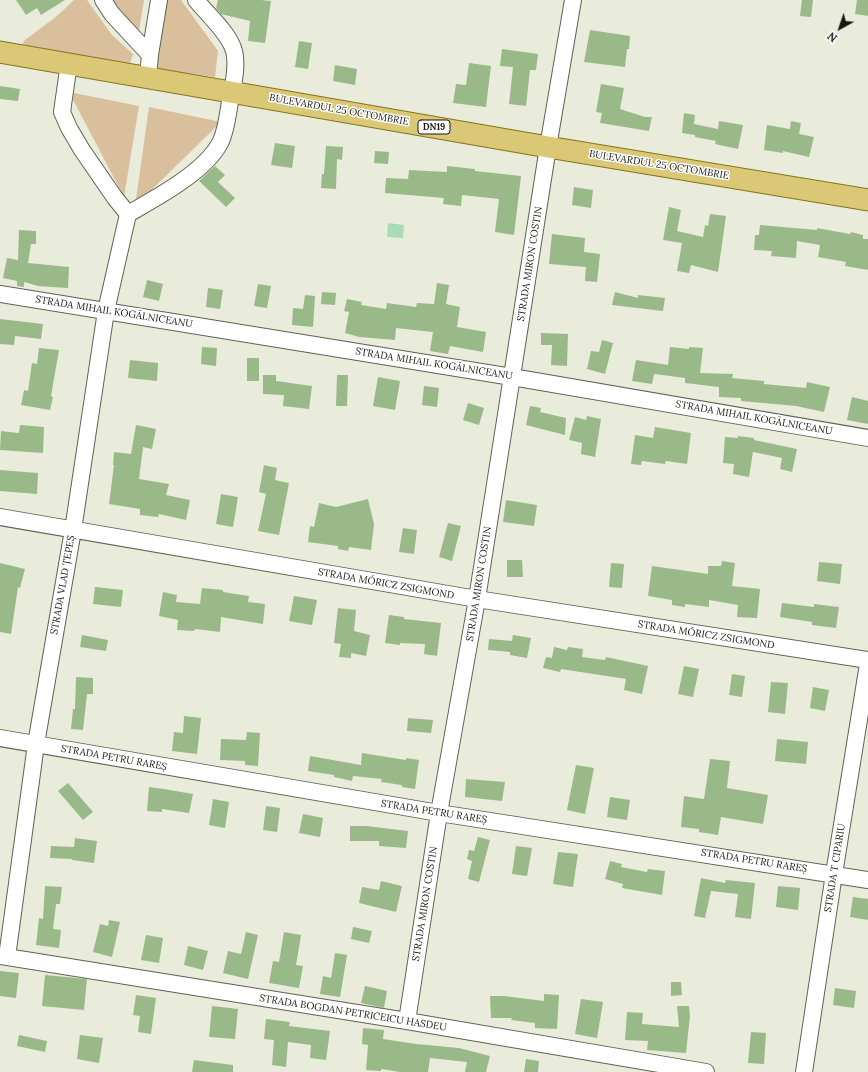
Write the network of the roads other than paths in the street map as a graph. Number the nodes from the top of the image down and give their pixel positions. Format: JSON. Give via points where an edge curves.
{"nodes":[{"id":1,"x":103,"y":0,"type":"edge"},
{"id":2,"x":159,"y":0,"type":"edge"},
{"id":3,"x":196,"y":0,"type":"edge"},
{"id":4,"x":573,"y":0,"type":"edge"},
{"id":5,"x":0,"y":52,"type":"edge"},
{"id":6,"x":150,"y":55,"type":"junction"},
{"id":7,"x":69,"y":63,"type":"junction"},
{"id":8,"x":148,"y":77,"type":"junction"},
{"id":9,"x":232,"y":91,"type":"junction"},
{"id":10,"x":548,"y":147,"type":"junction"},
{"id":11,"x":868,"y":200,"type":"edge"},
{"id":12,"x":128,"y":214,"type":"junction"},
{"id":13,"x":0,"y":294,"type":"edge"},
{"id":14,"x":106,"y":311,"type":"junction"},
{"id":15,"x":512,"y":377,"type":"junction"},
{"id":16,"x":868,"y":438,"type":"edge"},
{"id":17,"x":0,"y":517,"type":"edge"},
{"id":18,"x":72,"y":530,"type":"junction"},
{"id":19,"x":477,"y":599,"type":"junction"},
{"id":20,"x":868,"y":660,"type":"edge"},
{"id":21,"x":868,"y":664,"type":"edge"},
{"id":22,"x":0,"y":738,"type":"edge"},
{"id":23,"x":36,"y":744,"type":"junction"},
{"id":24,"x":439,"y":813,"type":"junction"},
{"id":25,"x":834,"y":874,"type":"junction"},
{"id":26,"x":868,"y":880,"type":"edge"},
{"id":27,"x":3,"y":956,"type":"edge"},
{"id":28,"x":407,"y":1021,"type":"junction"},
{"id":29,"x":706,"y":1072,"type":"edge"},
{"id":30,"x":804,"y":1072,"type":"edge"}],
"edges":[{"from":1,"to":6,"type":"street","via":[[112,14]]},
{"from":2,"to":6,"type":"street"},
{"from":3,"to":9,"type":"street","via":[[229,39],[234,49]]},
{"from":4,"to":10,"type":"street","name":"STRADA MIRON COSTIN"},
{"from":5,"to":7,"type":"main road","name":"BULEVARDUL 25 OCTOMBRIE","number":"DN19"},
{"from":6,"to":8,"type":"street"},
{"from":7,"to":8,"type":"main road","name":"BULEVARDUL 25 OCTOMBRIE","number":"DN19"},
{"from":7,"to":12,"type":"street","via":[[62,112],[82,150]]},
{"from":8,"to":9,"type":"main road","name":"BULEVARDUL 25 OCTOMBRIE","number":"DN19"},
{"from":9,"to":10,"type":"main road","name":"BULEVARDUL 25 OCTOMBRIE","number":"DN19"},
{"from":9,"to":12,"type":"street","via":[[224,129],[216,150],[194,172],[162,195]]},
{"from":10,"to":11,"type":"main road","name":"BULEVARDUL 25 OCTOMBRIE","number":"DN19"},
{"from":10,"to":15,"type":"street","name":"STRADA MIRON COSTIN"},
{"from":12,"to":14,"type":"street","name":"STRADA VLAD ȚEPEȘ"},
{"from":13,"to":14,"type":"street","name":"STRADA MIHAIL KOGĂLNICEANU"},
{"from":14,"to":15,"type":"street","name":"STRADA MIHAIL KOGĂLNICEANU"},
{"from":14,"to":18,"type":"street","name":"STRADA VLAD ȚEPEȘ"},
{"from":15,"to":16,"type":"street","name":"STRADA MIHAIL KOGĂLNICEANU"},
{"from":15,"to":19,"type":"street","name":"STRADA MIRON COSTIN"},
{"from":17,"to":18,"type":"street","name":"STRADA MÓRICZ ZSIGMOND"},
{"from":18,"to":19,"type":"street","name":"STRADA MÓRICZ ZSIGMOND"},
{"from":18,"to":23,"type":"street","name":"STRADA VLAD ȚEPEȘ"},
{"from":19,"to":20,"type":"street","name":"STRADA MÓRICZ ZSIGMOND"},
{"from":19,"to":24,"type":"street","name":"STRADA MIRON COSTIN"},
{"from":21,"to":25,"type":"street","name":"STRADA T CIPARIU"},
{"from":22,"to":23,"type":"street","name":"STRADA PETRU RAREȘ"},
{"from":23,"to":24,"type":"street","name":"STRADA PETRU RAREȘ"},
{"from":23,"to":27,"type":"street","name":"STRADA VLAD ȚEPEȘ"},
{"from":24,"to":25,"type":"street","name":"STRADA PETRU RAREȘ"},
{"from":24,"to":28,"type":"street","name":"STRADA MIRON COSTIN"},
{"from":25,"to":26,"type":"street","name":"STRADA PETRU RAREȘ"},
{"from":25,"to":30,"type":"street","name":"STRADA T CIPARIU"},
{"from":27,"to":28,"type":"street","name":"STRADA BOGDAN PETRICEICU HASDEU"},
{"from":28,"to":29,"type":"street","name":"STRADA BOGDAN PETRICEICU HASDEU"}]}
